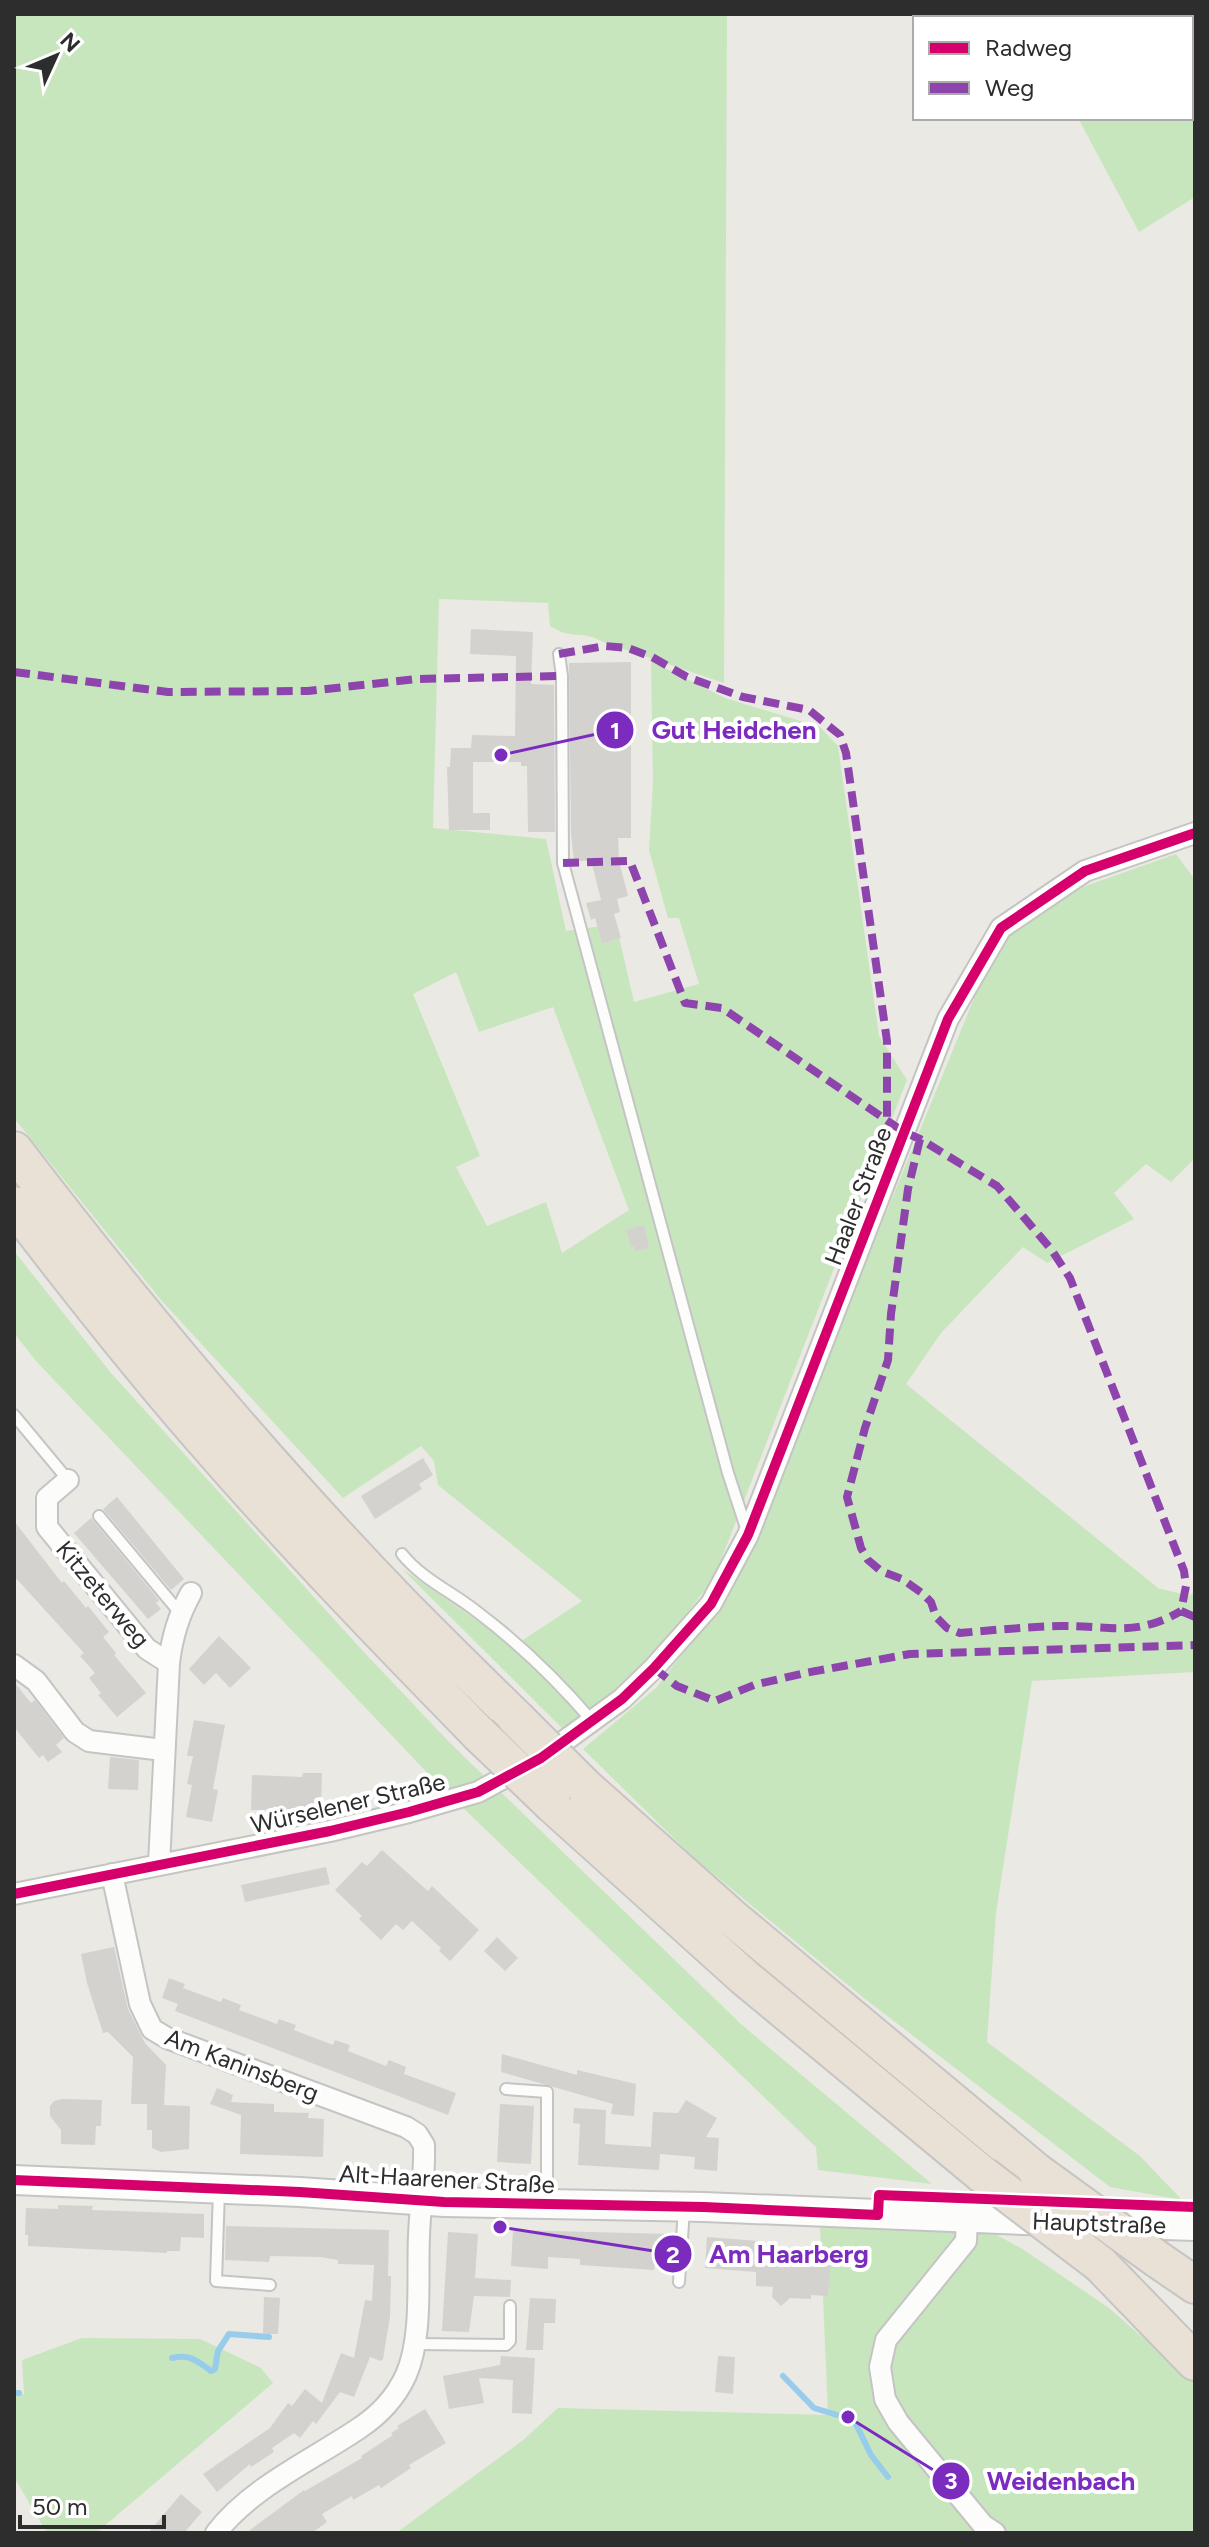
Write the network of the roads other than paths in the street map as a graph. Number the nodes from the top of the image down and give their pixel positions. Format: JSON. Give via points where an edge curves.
{"nodes":[{"id":1,"x":559,"y":654,"type":"dead end"},
{"id":2,"x":1195,"y":833,"type":"edge"},
{"id":3,"x":14,"y":1150,"type":"edge"},
{"id":4,"x":14,"y":1205,"type":"edge"},
{"id":5,"x":14,"y":1415,"type":"edge"},
{"id":6,"x":68,"y":1480,"type":"joint"},
{"id":7,"x":99,"y":1516,"type":"dead end"},
{"id":8,"x":748,"y":1535,"type":"junction"},
{"id":9,"x":402,"y":1554,"type":"dead end"},
{"id":10,"x":191,"y":1593,"type":"dead end"},
{"id":11,"x":180,"y":1613,"type":"junction"},
{"id":12,"x":169,"y":1663,"type":"junction"},
{"id":13,"x":14,"y":1665,"type":"edge"},
{"id":14,"x":654,"y":1668,"type":"joint"},
{"id":15,"x":593,"y":1722,"type":"junction"},
{"id":16,"x":163,"y":1750,"type":"junction"},
{"id":17,"x":159,"y":1864,"type":"junction"},
{"id":18,"x":112,"y":1874,"type":"junction"},
{"id":19,"x":14,"y":1894,"type":"edge"},
{"id":20,"x":506,"y":2089,"type":"dead end"},
{"id":21,"x":14,"y":2180,"type":"edge"},
{"id":22,"x":219,"y":2188,"type":"junction"},
{"id":23,"x":421,"y":2201,"type":"junction"},
{"id":24,"x":546,"y":2205,"type":"junction"},
{"id":25,"x":684,"y":2207,"type":"junction"},
{"id":26,"x":967,"y":2218,"type":"junction"},
{"id":27,"x":1002,"y":2219,"type":"joint"},
{"id":28,"x":1195,"y":2226,"type":"edge"},
{"id":29,"x":1100,"y":2264,"type":"junction"},
{"id":30,"x":679,"y":2282,"type":"dead end"},
{"id":31,"x":270,"y":2285,"type":"dead end"},
{"id":32,"x":1195,"y":2285,"type":"edge"},
{"id":33,"x":510,"y":2306,"type":"dead end"},
{"id":34,"x":1195,"y":2331,"type":"edge"},
{"id":35,"x":415,"y":2344,"type":"junction"},
{"id":36,"x":1195,"y":2362,"type":"edge"},
{"id":37,"x":216,"y":2533,"type":"edge"},
{"id":38,"x":995,"y":2533,"type":"edge"}],
"edges":[{"from":1,"to":8,"type":"lane","via":[[563,863]]},
{"from":2,"to":8,"type":"street","name":"Haaler Straße","via":[[1085,871],[1001,928],[948,1019]]},
{"from":3,"to":32,"type":"highway","bridge":true,"via":[[239,1428],[400,1603],[584,1786],[730,1916],[1037,2172]]},
{"from":4,"to":29,"type":"highway","bridge":true,"via":[[216,1454],[479,1734],[744,1977],[983,2175]]},
{"from":5,"to":6,"type":"lane"},
{"from":6,"to":12,"type":"street","name":"Kitzeterweg","via":[[47,1498],[47,1527],[147,1649]]},
{"from":7,"to":11,"type":"lane"},
{"from":8,"to":14,"type":"street","name":"Haaler Straße","via":[[711,1604]]},
{"from":9,"to":15,"type":"lane","via":[[412,1567],[519,1645]]},
{"from":10,"to":11,"type":"street","name":"Kitzeterweg"},
{"from":11,"to":12,"type":"street","name":"Kitzeterweg"},
{"from":12,"to":16,"type":"street","name":"Kitzeterweg"},
{"from":13,"to":16,"type":"street","via":[[36,1681],[75,1732],[89,1741]]},
{"from":14,"to":15,"type":"street","name":"Würselener Straße"},
{"from":15,"to":17,"type":"street","name":"Würselener Straße","via":[[478,1792],[343,1828]]},
{"from":16,"to":17,"type":"street","name":"Kitzeterweg"},
{"from":17,"to":18,"type":"street","name":"Würselener Straße"},
{"from":18,"to":19,"type":"street","name":"Würselener Straße"},
{"from":18,"to":23,"type":"street","name":"Am Kaninsberg","via":[[140,2004],[152,2029],[417,2134],[424,2145]]},
{"from":20,"to":24,"type":"lane","via":[[547,2092]]},
{"from":21,"to":22,"type":"main road","name":"Alt-Haarener Straße"},
{"from":22,"to":23,"type":"main road","name":"Alt-Haarener Straße"},
{"from":22,"to":31,"type":"lane","via":[[216,2281]]},
{"from":23,"to":24,"type":"main road","name":"Alt-Haarener Straße"},
{"from":23,"to":35,"type":"street"},
{"from":24,"to":25,"type":"main road","name":"Alt-Haarener Straße"},
{"from":25,"to":26,"type":"main road","name":"Alt-Haarener Straße"},
{"from":25,"to":30,"type":"lane"},
{"from":26,"to":27,"type":"main road","name":"Alt-Haarener Straße"},
{"from":26,"to":38,"type":"street","via":[[966,2241],[886,2340],[880,2367],[885,2399],[898,2422]]},
{"from":27,"to":28,"type":"main road","name":"Hauptstraße"},
{"from":29,"to":34,"type":"highway"},
{"from":29,"to":36,"type":"highway"},
{"from":33,"to":35,"type":"lane","via":[[506,2345]]},
{"from":35,"to":37,"type":"street","via":[[405,2377],[375,2416],[281,2477]]}]}
